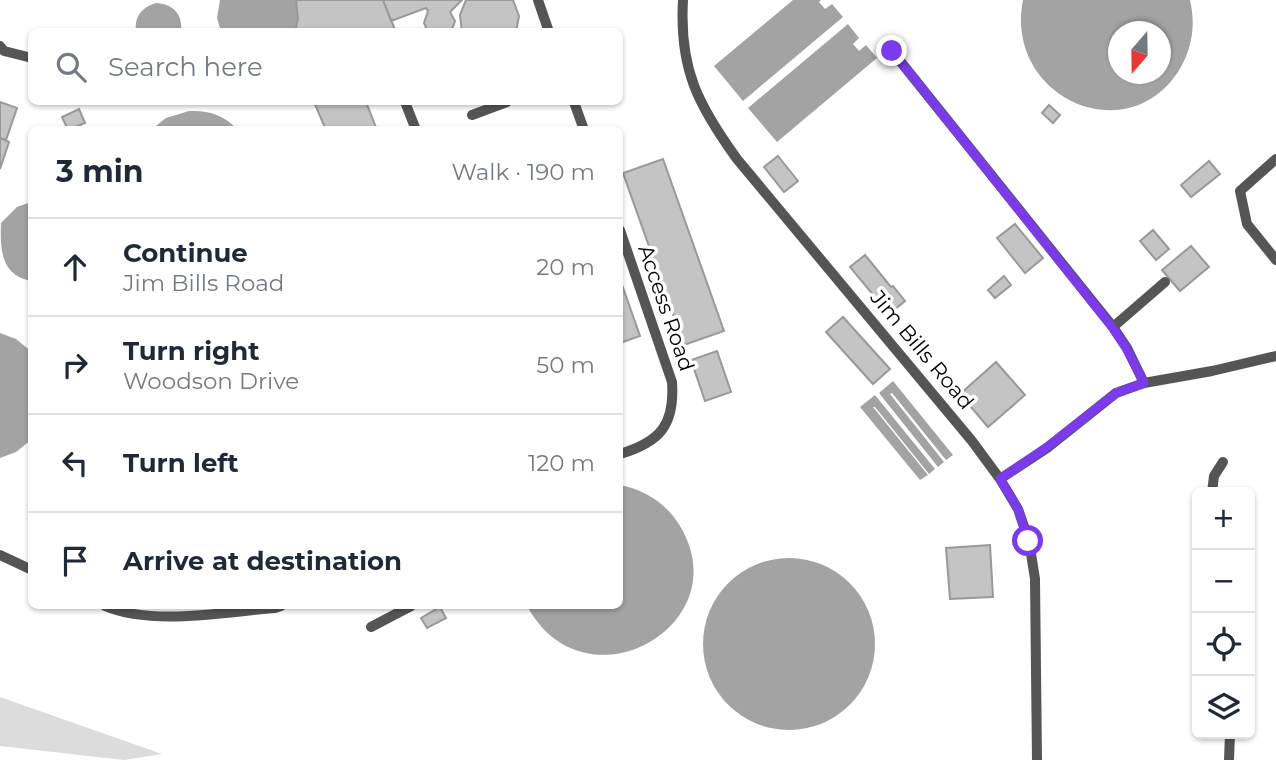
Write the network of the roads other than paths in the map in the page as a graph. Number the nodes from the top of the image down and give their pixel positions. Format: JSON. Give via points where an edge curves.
{"nodes":[{"id":1,"x":538,"y":0,"type":"edge"},
{"id":2,"x":683,"y":0,"type":"edge"},
{"id":3,"x":548,"y":28,"type":"edge"},
{"id":4,"x":0,"y":46,"type":"edge"},
{"id":5,"x":892,"y":51,"type":"dead end"},
{"id":6,"x":28,"y":57,"type":"edge"},
{"id":7,"x":406,"y":105,"type":"edge"},
{"id":8,"x":499,"y":105,"type":"edge"},
{"id":9,"x":575,"y":105,"type":"edge"},
{"id":10,"x":472,"y":115,"type":"dead end"},
{"id":11,"x":414,"y":126,"type":"edge"},
{"id":12,"x":583,"y":126,"type":"edge"},
{"id":13,"x":1276,"y":159,"type":"edge"},
{"id":14,"x":623,"y":239,"type":"edge"},
{"id":15,"x":1276,"y":260,"type":"edge"},
{"id":16,"x":1165,"y":282,"type":"dead end"},
{"id":17,"x":1112,"y":327,"type":"junction"},
{"id":18,"x":1276,"y":356,"type":"edge"},
{"id":19,"x":1144,"y":383,"type":"junction"},
{"id":20,"x":623,"y":453,"type":"edge"},
{"id":21,"x":1223,"y":462,"type":"dead end"},
{"id":22,"x":1000,"y":479,"type":"junction"},
{"id":23,"x":1213,"y":487,"type":"edge"},
{"id":24,"x":0,"y":555,"type":"edge"},
{"id":25,"x":28,"y":568,"type":"edge"},
{"id":26,"x":112,"y":609,"type":"edge"},
{"id":27,"x":262,"y":609,"type":"edge"},
{"id":28,"x":405,"y":609,"type":"edge"},
{"id":29,"x":371,"y":627,"type":"dead end"},
{"id":30,"x":1230,"y":739,"type":"edge"},
{"id":31,"x":1037,"y":760,"type":"edge"},
{"id":32,"x":1229,"y":760,"type":"edge"}],
"edges":[{"from":1,"to":3,"type":"lane"},
{"from":2,"to":22,"type":"lane","name":"Jim Bills Road","via":[[684,49],[708,119]]},
{"from":4,"to":6,"type":"lane"},
{"from":5,"to":17,"type":"lane"},
{"from":7,"to":11,"type":"lane"},
{"from":8,"to":10,"type":"lane"},
{"from":9,"to":12,"type":"lane"},
{"from":13,"to":15,"type":"lane","via":[[1240,191],[1247,224]]},
{"from":14,"to":20,"type":"lane","name":"Access Road","via":[[672,382],[674,402],[656,438]]},
{"from":16,"to":17,"type":"lane"},
{"from":17,"to":19,"type":"lane"},
{"from":18,"to":19,"type":"lane"},
{"from":19,"to":22,"type":"lane","via":[[1116,393]]},
{"from":21,"to":23,"type":"lane"},
{"from":22,"to":31,"type":"lane","name":"Jim Bills Road","via":[[1018,509],[1035,579]]},
{"from":24,"to":25,"type":"lane"},
{"from":26,"to":27,"type":"lane","via":[[154,617]]},
{"from":28,"to":29,"type":"lane"},
{"from":30,"to":32,"type":"lane"}]}
